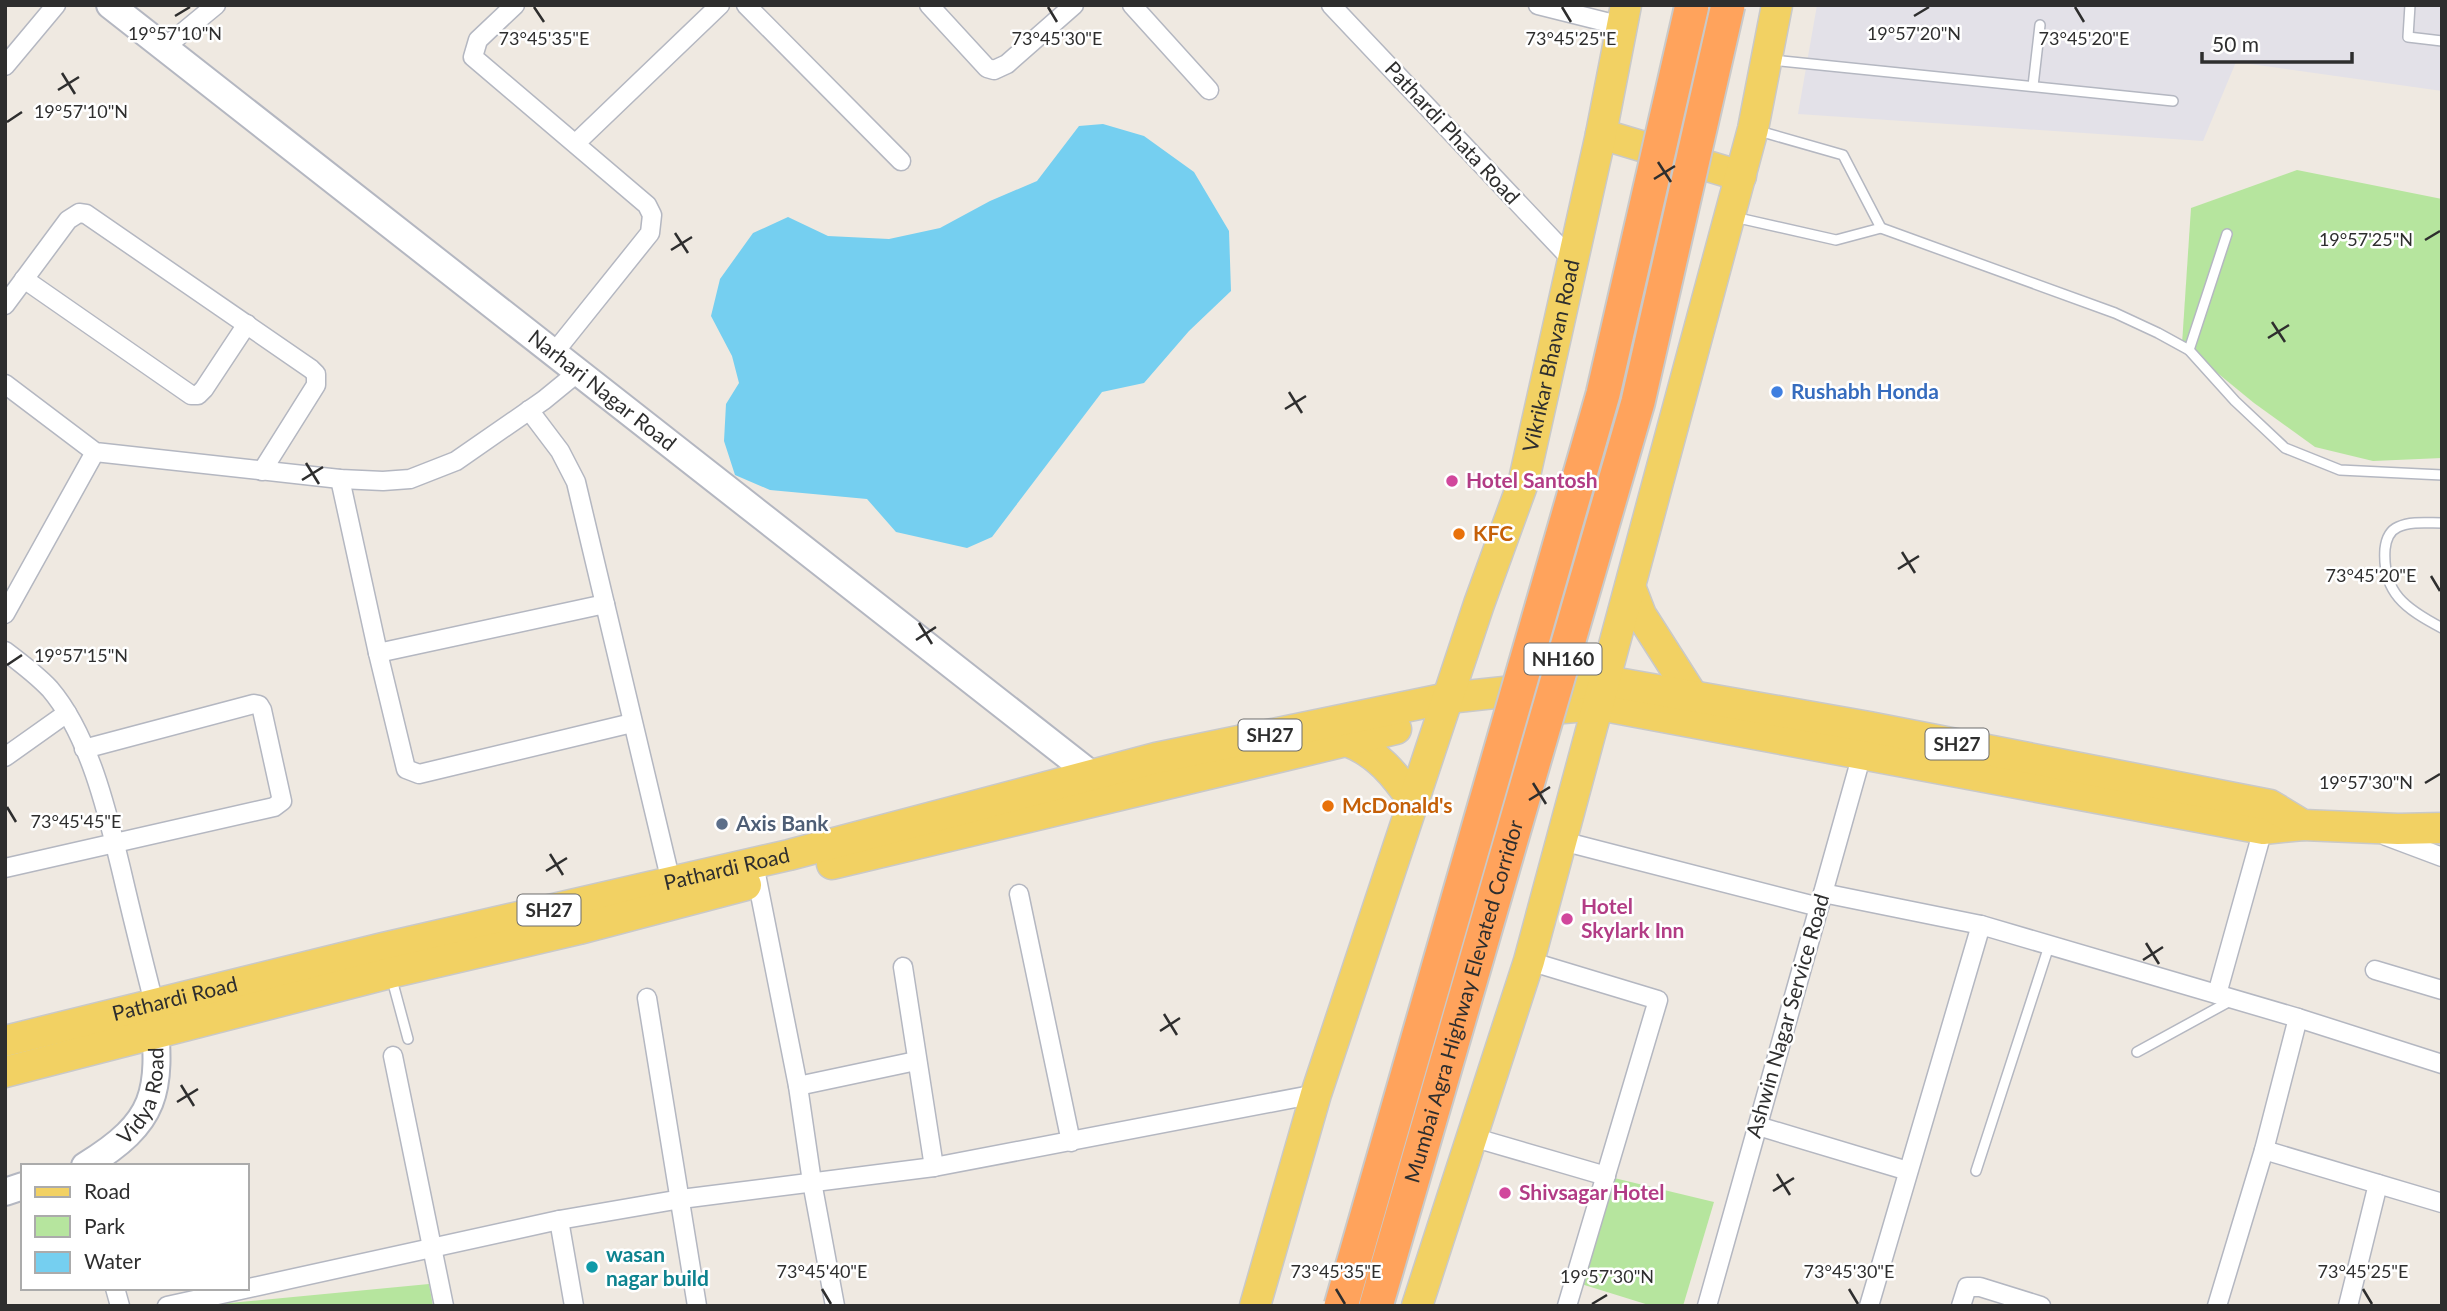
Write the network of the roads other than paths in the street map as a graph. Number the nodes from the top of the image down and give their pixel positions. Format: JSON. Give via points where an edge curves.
{"nodes":[{"id":1,"x":56,"y":5,"type":"edge"},
{"id":2,"x":110,"y":5,"type":"edge"},
{"id":3,"x":216,"y":5,"type":"edge"},
{"id":4,"x":515,"y":5,"type":"edge"},
{"id":5,"x":720,"y":5,"type":"edge"},
{"id":6,"x":746,"y":5,"type":"edge"},
{"id":7,"x":929,"y":5,"type":"edge"},
{"id":8,"x":1074,"y":5,"type":"edge"},
{"id":9,"x":1132,"y":5,"type":"edge"},
{"id":10,"x":1331,"y":5,"type":"edge"},
{"id":11,"x":1538,"y":5,"type":"edge"},
{"id":12,"x":1692,"y":5,"type":"edge"},
{"id":13,"x":1728,"y":5,"type":"edge"},
{"id":14,"x":1777,"y":5,"type":"edge"},
{"id":15,"x":2410,"y":5,"type":"edge"},
{"id":16,"x":1624,"y":15,"type":"edge"},
{"id":17,"x":2040,"y":25,"type":"dead end"},
{"id":18,"x":2442,"y":41,"type":"edge"},
{"id":19,"x":164,"y":48,"type":"junction"},
{"id":20,"x":1767,"y":59,"type":"junction"},
{"id":21,"x":5,"y":66,"type":"edge"},
{"id":22,"x":2033,"y":86,"type":"junction"},
{"id":23,"x":1209,"y":90,"type":"dead end"},
{"id":24,"x":2174,"y":101,"type":"dead end"},
{"id":25,"x":1754,"y":129,"type":"junction"},
{"id":26,"x":1601,"y":134,"type":"junction"},
{"id":27,"x":576,"y":143,"type":"junction"},
{"id":28,"x":901,"y":161,"type":"dead end"},
{"id":29,"x":1741,"y":176,"type":"junction"},
{"id":30,"x":1730,"y":216,"type":"junction"},
{"id":31,"x":1881,"y":229,"type":"junction"},
{"id":32,"x":2227,"y":234,"type":"dead end"},
{"id":33,"x":1573,"y":261,"type":"junction"},
{"id":34,"x":24,"y":279,"type":"junction"},
{"id":35,"x":5,"y":305,"type":"edge"},
{"id":36,"x":247,"y":324,"type":"junction"},
{"id":37,"x":2189,"y":350,"type":"junction"},
{"id":38,"x":553,"y":354,"type":"junction"},
{"id":39,"x":577,"y":373,"type":"junction"},
{"id":40,"x":5,"y":384,"type":"edge"},
{"id":41,"x":529,"y":410,"type":"junction"},
{"id":42,"x":95,"y":452,"type":"junction"},
{"id":43,"x":261,"y":471,"type":"junction"},
{"id":44,"x":2442,"y":475,"type":"edge"},
{"id":45,"x":340,"y":479,"type":"junction"},
{"id":46,"x":2442,"y":523,"type":"edge"},
{"id":47,"x":1631,"y":589,"type":"junction"},
{"id":48,"x":605,"y":604,"type":"junction"},
{"id":49,"x":5,"y":614,"type":"edge"},
{"id":50,"x":2442,"y":628,"type":"edge"},
{"id":51,"x":5,"y":651,"type":"edge"},
{"id":52,"x":378,"y":653,"type":"junction"},
{"id":53,"x":1603,"y":693,"type":"junction"},
{"id":54,"x":1694,"y":698,"type":"junction"},
{"id":55,"x":1445,"y":708,"type":"junction"},
{"id":56,"x":66,"y":713,"type":"junction"},
{"id":57,"x":632,"y":723,"type":"junction"},
{"id":58,"x":1347,"y":741,"type":"junction"},
{"id":59,"x":1866,"y":741,"type":"junction"},
{"id":60,"x":84,"y":749,"type":"junction"},
{"id":61,"x":5,"y":757,"type":"edge"},
{"id":62,"x":1099,"y":787,"type":"junction"},
{"id":63,"x":1413,"y":802,"type":"junction"},
{"id":64,"x":2303,"y":825,"type":"junction"},
{"id":65,"x":2365,"y":828,"type":"junction"},
{"id":66,"x":2442,"y":828,"type":"edge"},
{"id":67,"x":2263,"y":829,"type":"junction"},
{"id":68,"x":1562,"y":841,"type":"junction"},
{"id":69,"x":115,"y":844,"type":"junction"},
{"id":70,"x":2442,"y":857,"type":"edge"},
{"id":71,"x":5,"y":869,"type":"edge"},
{"id":72,"x":756,"y":873,"type":"junction"},
{"id":73,"x":671,"y":882,"type":"junction"},
{"id":74,"x":1019,"y":894,"type":"dead end"},
{"id":75,"x":1821,"y":900,"type":"junction"},
{"id":76,"x":1980,"y":925,"type":"junction"},
{"id":77,"x":2049,"y":946,"type":"junction"},
{"id":78,"x":1529,"y":961,"type":"junction"},
{"id":79,"x":902,"y":967,"type":"dead end"},
{"id":80,"x":2375,"y":970,"type":"dead end"},
{"id":81,"x":390,"y":973,"type":"junction"},
{"id":82,"x":2442,"y":990,"type":"edge"},
{"id":83,"x":2225,"y":997,"type":"junction"},
{"id":84,"x":647,"y":998,"type":"dead end"},
{"id":85,"x":154,"y":1003,"type":"junction"},
{"id":86,"x":2298,"y":1018,"type":"junction"},
{"id":87,"x":156,"y":1034,"type":"junction"},
{"id":88,"x":408,"y":1039,"type":"dead end"},
{"id":89,"x":5,"y":1041,"type":"edge"},
{"id":90,"x":2137,"y":1052,"type":"dead end"},
{"id":91,"x":393,"y":1056,"type":"dead end"},
{"id":92,"x":916,"y":1061,"type":"junction"},
{"id":93,"x":2442,"y":1064,"type":"edge"},
{"id":94,"x":5,"y":1072,"type":"edge"},
{"id":95,"x":798,"y":1086,"type":"junction"},
{"id":96,"x":1316,"y":1094,"type":"junction"},
{"id":97,"x":1758,"y":1126,"type":"junction"},
{"id":98,"x":1472,"y":1137,"type":"junction"},
{"id":99,"x":1070,"y":1142,"type":"junction"},
{"id":100,"x":2264,"y":1150,"type":"junction"},
{"id":101,"x":88,"y":1164,"type":"edge"},
{"id":102,"x":934,"y":1167,"type":"junction"},
{"id":103,"x":1908,"y":1171,"type":"junction"},
{"id":104,"x":1976,"y":1171,"type":"dead end"},
{"id":105,"x":1606,"y":1176,"type":"junction"},
{"id":106,"x":812,"y":1182,"type":"junction"},
{"id":107,"x":2378,"y":1184,"type":"junction"},
{"id":108,"x":681,"y":1199,"type":"junction"},
{"id":109,"x":2442,"y":1203,"type":"edge"},
{"id":110,"x":559,"y":1220,"type":"junction"},
{"id":111,"x":434,"y":1248,"type":"junction"},
{"id":112,"x":248,"y":1288,"type":"edge"},
{"id":113,"x":241,"y":1290,"type":"edge"},
{"id":114,"x":167,"y":1306,"type":"edge"},
{"id":115,"x":444,"y":1306,"type":"edge"},
{"id":116,"x":574,"y":1306,"type":"edge"},
{"id":117,"x":698,"y":1306,"type":"edge"},
{"id":118,"x":835,"y":1306,"type":"edge"},
{"id":119,"x":1255,"y":1306,"type":"edge"},
{"id":120,"x":1341,"y":1306,"type":"edge"},
{"id":121,"x":1376,"y":1306,"type":"edge"},
{"id":122,"x":1417,"y":1306,"type":"edge"},
{"id":123,"x":1567,"y":1306,"type":"edge"},
{"id":124,"x":1707,"y":1306,"type":"edge"},
{"id":125,"x":1869,"y":1306,"type":"edge"},
{"id":126,"x":1961,"y":1306,"type":"edge"},
{"id":127,"x":2041,"y":1306,"type":"edge"},
{"id":128,"x":2217,"y":1306,"type":"edge"},
{"id":129,"x":2348,"y":1306,"type":"edge"}],
"edges":[{"from":1,"to":21,"type":"street"},
{"from":2,"to":19,"type":"street","name":"Narhari Nagar Road"},
{"from":3,"to":19,"type":"street"},
{"from":4,"to":27,"type":"street","via":[[478,40],[473,57]]},
{"from":5,"to":27,"type":"street"},
{"from":6,"to":28,"type":"street"},
{"from":7,"to":8,"type":"street","via":[[987,68],[994,70],[1007,64]]},
{"from":9,"to":23,"type":"street"},
{"from":10,"to":33,"type":"street","name":"Pathardi Phata Road"},
{"from":11,"to":16,"type":"street"},
{"from":12,"to":120,"type":"highway","name":"Mumbai Agra Highway Elevated Corridor","number":"NH160","bridge":true,"via":[[1603,394]]},
{"from":13,"to":121,"type":"highway","name":"Mumbai Agra Highway Elevated Corridor","number":"NH160","bridge":true,"via":[[1638,402]]},
{"from":14,"to":20,"type":"main road"},
{"from":15,"to":18,"type":"lane","via":[[2408,37]]},
{"from":16,"to":26,"type":"main road","name":"Vikrikar Bhavan Road"},
{"from":17,"to":22,"type":"lane"},
{"from":19,"to":38,"type":"street","name":"Narhari Nagar Road"},
{"from":20,"to":22,"type":"lane"},
{"from":20,"to":25,"type":"main road"},
{"from":22,"to":24,"type":"lane"},
{"from":25,"to":29,"type":"main road"},
{"from":25,"to":31,"type":"lane","via":[[1843,155]]},
{"from":26,"to":29,"type":"main road"},
{"from":26,"to":33,"type":"main road","name":"Vikrikar Bhavan Road"},
{"from":27,"to":38,"type":"street","via":[[647,205],[652,224],[650,233]]},
{"from":29,"to":30,"type":"main road"},
{"from":30,"to":31,"type":"lane","via":[[1836,240]]},
{"from":30,"to":47,"type":"main road"},
{"from":31,"to":37,"type":"lane","via":[[2115,313]]},
{"from":32,"to":37,"type":"lane"},
{"from":33,"to":55,"type":"main road","name":"Vikrikar Bhavan Road","via":[[1524,480]]},
{"from":34,"to":35,"type":"street"},
{"from":34,"to":36,"type":"street","via":[[68,220],[86,214]]},
{"from":34,"to":36,"type":"street","via":[[191,396],[204,389]]},
{"from":36,"to":43,"type":"street","via":[[312,369],[317,379]]},
{"from":37,"to":44,"type":"lane","via":[[2285,448],[2340,470]]},
{"from":38,"to":39,"type":"street","name":"Narhari Nagar Road"},
{"from":39,"to":41,"type":"street"},
{"from":39,"to":62,"type":"street","name":"Narhari Nagar Road"},
{"from":40,"to":42,"type":"street"},
{"from":41,"to":45,"type":"street","via":[[436,470],[411,479]]},
{"from":41,"to":48,"type":"street","via":[[576,482]]},
{"from":42,"to":43,"type":"street"},
{"from":42,"to":49,"type":"street"},
{"from":43,"to":45,"type":"street"},
{"from":45,"to":52,"type":"street"},
{"from":46,"to":50,"type":"lane","via":[[2406,524],[2393,530],[2386,541],[2384,566],[2386,579],[2399,599]]},
{"from":47,"to":53,"type":"main road"},
{"from":47,"to":54,"type":"main road","via":[[1641,615]]},
{"from":48,"to":52,"type":"street"},
{"from":48,"to":57,"type":"street"},
{"from":51,"to":56,"type":"street","via":[[44,683]]},
{"from":52,"to":57,"type":"street","via":[[404,763],[412,773]]},
{"from":53,"to":54,"type":"main road","name":"SH27","number":"SH27"},
{"from":53,"to":55,"type":"main road","name":"SH27","number":"SH27"},
{"from":53,"to":59,"type":"main road"},
{"from":53,"to":68,"type":"main road"},
{"from":54,"to":59,"type":"main road","name":"SH27","number":"SH27"},
{"from":55,"to":58,"type":"main road"},
{"from":55,"to":62,"type":"main road","number":"SH27","via":[[1156,758]]},
{"from":55,"to":63,"type":"main road","name":"Vikrikar Bhavan Road"},
{"from":56,"to":60,"type":"street"},
{"from":56,"to":61,"type":"street"},
{"from":57,"to":73,"type":"street"},
{"from":58,"to":62,"type":"main road"},
{"from":58,"to":63,"type":"main road","via":[[1382,762]]},
{"from":59,"to":64,"type":"main road","name":"SH27","number":"SH27","via":[[2270,805]]},
{"from":59,"to":67,"type":"main road"},
{"from":59,"to":75,"type":"street","name":"Ashwin Nagar Service Road"},
{"from":60,"to":69,"type":"street"},
{"from":60,"to":69,"type":"street","via":[[254,704],[262,710],[281,804]]},
{"from":62,"to":72,"type":"main road"},
{"from":63,"to":96,"type":"main road","name":"Vikrikar Bhavan Road"},
{"from":64,"to":65,"type":"main road","name":"SH27","number":"SH27"},
{"from":64,"to":67,"type":"main road"},
{"from":65,"to":66,"type":"main road","name":"SH27","number":"SH27"},
{"from":65,"to":70,"type":"street"},
{"from":67,"to":83,"type":"street"},
{"from":68,"to":75,"type":"street"},
{"from":68,"to":78,"type":"main road"},
{"from":69,"to":71,"type":"street"},
{"from":69,"to":85,"type":"street"},
{"from":72,"to":73,"type":"main road","name":"Pathardi Road","number":"SH27"},
{"from":72,"to":81,"type":"main road","via":[[579,929]]},
{"from":72,"to":95,"type":"street"},
{"from":73,"to":85,"type":"main road","name":"Pathardi Road","number":"SH27"},
{"from":74,"to":99,"type":"street"},
{"from":75,"to":76,"type":"street"},
{"from":75,"to":97,"type":"street","name":"Ashwin Nagar Service Road"},
{"from":76,"to":77,"type":"street"},
{"from":76,"to":103,"type":"street"},
{"from":77,"to":83,"type":"street"},
{"from":77,"to":104,"type":"lane"},
{"from":78,"to":98,"type":"main road"},
{"from":78,"to":105,"type":"street","via":[[1658,1000]]},
{"from":79,"to":92,"type":"street"},
{"from":80,"to":82,"type":"street"},
{"from":81,"to":87,"type":"main road"},
{"from":81,"to":88,"type":"lane"},
{"from":83,"to":86,"type":"street"},
{"from":83,"to":90,"type":"lane"},
{"from":84,"to":108,"type":"street"},
{"from":85,"to":87,"type":"street","name":"Vidya Road"},
{"from":85,"to":89,"type":"main road","name":"Pathardi Road","number":"SH27"},
{"from":86,"to":93,"type":"street"},
{"from":86,"to":100,"type":"street"},
{"from":87,"to":94,"type":"main road"},
{"from":87,"to":101,"type":"street","name":"Vidya Road","via":[[159,1058],[145,1115],[111,1150]]},
{"from":91,"to":111,"type":"street"},
{"from":92,"to":95,"type":"street"},
{"from":92,"to":102,"type":"street"},
{"from":95,"to":106,"type":"street"},
{"from":96,"to":99,"type":"street"},
{"from":96,"to":119,"type":"main road","name":"Vikrikar Bhavan Road"},
{"from":97,"to":103,"type":"street"},
{"from":97,"to":124,"type":"street","name":"Ashwin Nagar Service Road"},
{"from":98,"to":105,"type":"street"},
{"from":98,"to":122,"type":"main road"},
{"from":99,"to":102,"type":"street"},
{"from":100,"to":107,"type":"street"},
{"from":100,"to":128,"type":"street"},
{"from":102,"to":106,"type":"street"},
{"from":103,"to":125,"type":"street"},
{"from":105,"to":123,"type":"street"},
{"from":106,"to":108,"type":"street"},
{"from":106,"to":118,"type":"street"},
{"from":107,"to":109,"type":"street"},
{"from":107,"to":129,"type":"street"},
{"from":108,"to":110,"type":"street"},
{"from":108,"to":117,"type":"street"},
{"from":110,"to":111,"type":"street"},
{"from":110,"to":116,"type":"street"},
{"from":111,"to":112,"type":"street"},
{"from":111,"to":115,"type":"street"},
{"from":113,"to":114,"type":"street"},
{"from":126,"to":127,"type":"street","via":[[1967,1287],[1980,1287]]}]}
